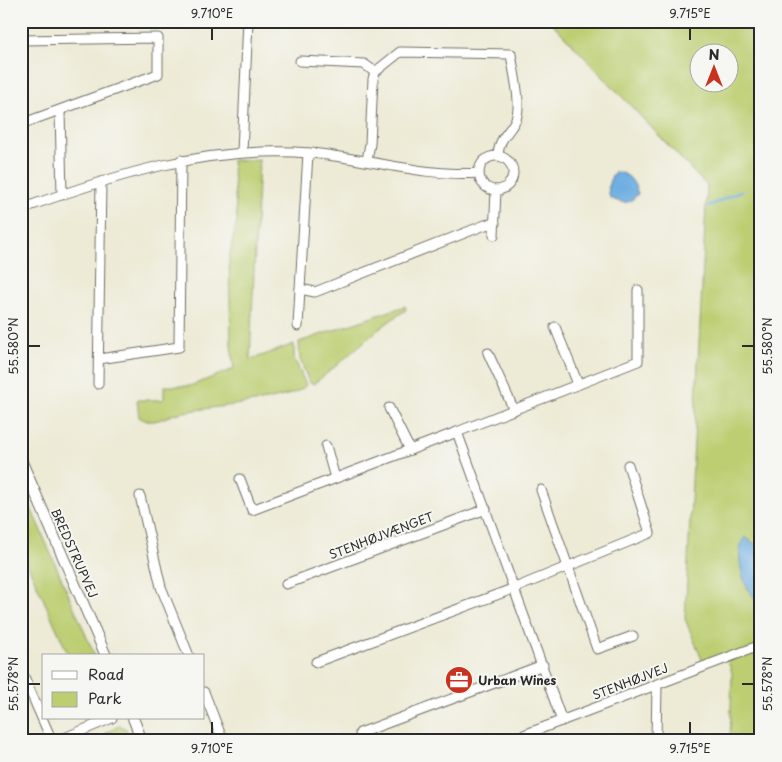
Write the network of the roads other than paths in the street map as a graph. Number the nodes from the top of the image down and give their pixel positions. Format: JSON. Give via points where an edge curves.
{"nodes":[{"id":1,"x":248,"y":21,"type":"edge"},
{"id":2,"x":21,"y":40,"type":"edge"},
{"id":3,"x":300,"y":61,"type":"dead end"},
{"id":4,"x":375,"y":72,"type":"junction"},
{"id":5,"x":60,"y":111,"type":"junction"},
{"id":6,"x":21,"y":124,"type":"edge"},
{"id":7,"x":242,"y":152,"type":"junction"},
{"id":8,"x":308,"y":153,"type":"junction"},
{"id":9,"x":498,"y":155,"type":"junction"},
{"id":10,"x":181,"y":160,"type":"junction"},
{"id":11,"x":367,"y":160,"type":"junction"},
{"id":12,"x":479,"y":173,"type":"junction"},
{"id":13,"x":101,"y":182,"type":"junction"},
{"id":14,"x":496,"y":190,"type":"junction"},
{"id":15,"x":62,"y":196,"type":"junction"},
{"id":16,"x":21,"y":209,"type":"edge"},
{"id":17,"x":495,"y":224,"type":"junction"},
{"id":18,"x":494,"y":235,"type":"dead end"},
{"id":19,"x":300,"y":289,"type":"junction"},
{"id":20,"x":638,"y":290,"type":"dead end"},
{"id":21,"x":298,"y":326,"type":"dead end"},
{"id":22,"x":555,"y":327,"type":"dead end"},
{"id":23,"x":488,"y":353,"type":"dead end"},
{"id":24,"x":99,"y":358,"type":"junction"},
{"id":25,"x":98,"y":384,"type":"dead end"},
{"id":26,"x":578,"y":384,"type":"junction"},
{"id":27,"x":389,"y":408,"type":"dead end"},
{"id":28,"x":514,"y":410,"type":"junction"},
{"id":29,"x":457,"y":432,"type":"junction"},
{"id":30,"x":326,"y":446,"type":"dead end"},
{"id":31,"x":410,"y":450,"type":"junction"},
{"id":32,"x":21,"y":460,"type":"edge"},
{"id":33,"x":628,"y":465,"type":"dead end"},
{"id":34,"x":335,"y":478,"type":"junction"},
{"id":35,"x":240,"y":479,"type":"dead end"},
{"id":36,"x":540,"y":490,"type":"dead end"},
{"id":37,"x":140,"y":496,"type":"dead end"},
{"id":38,"x":486,"y":509,"type":"junction"},
{"id":39,"x":568,"y":566,"type":"junction"},
{"id":40,"x":286,"y":584,"type":"dead end"},
{"id":41,"x":515,"y":588,"type":"junction"},
{"id":42,"x":633,"y":636,"type":"dead end"},
{"id":43,"x":761,"y":645,"type":"edge"},
{"id":44,"x":105,"y":654,"type":"edge"},
{"id":45,"x":188,"y":654,"type":"edge"},
{"id":46,"x":316,"y":662,"type":"dead end"},
{"id":47,"x":543,"y":665,"type":"junction"},
{"id":48,"x":21,"y":670,"type":"edge"},
{"id":49,"x":656,"y":684,"type":"junction"},
{"id":50,"x":205,"y":694,"type":"edge"},
{"id":51,"x":42,"y":718,"type":"edge"},
{"id":52,"x":43,"y":720,"type":"edge"},
{"id":53,"x":107,"y":720,"type":"edge"},
{"id":54,"x":134,"y":720,"type":"edge"},
{"id":55,"x":562,"y":721,"type":"junction"},
{"id":56,"x":360,"y":733,"type":"dead end"},
{"id":57,"x":52,"y":741,"type":"edge"},
{"id":58,"x":56,"y":741,"type":"edge"},
{"id":59,"x":142,"y":741,"type":"edge"},
{"id":60,"x":224,"y":741,"type":"edge"},
{"id":61,"x":508,"y":741,"type":"edge"},
{"id":62,"x":656,"y":741,"type":"edge"}],
"edges":[{"from":1,"to":7,"type":"street"},
{"from":2,"to":5,"type":"street","via":[[158,38],[158,74]]},
{"from":3,"to":4,"type":"street","via":[[364,64]]},
{"from":4,"to":9,"type":"street","via":[[400,52],[511,54],[518,110],[516,121],[500,142]]},
{"from":4,"to":11,"type":"street"},
{"from":5,"to":6,"type":"street"},
{"from":5,"to":15,"type":"street"},
{"from":7,"to":8,"type":"street"},
{"from":7,"to":10,"type":"street"},
{"from":8,"to":11,"type":"street"},
{"from":8,"to":19,"type":"street"},
{"from":9,"to":12,"type":"street","via":[[486,158]]},
{"from":9,"to":14,"type":"street","via":[[509,161],[514,173],[510,184]]},
{"from":10,"to":13,"type":"street"},
{"from":10,"to":24,"type":"street","via":[[179,347]]},
{"from":11,"to":12,"type":"street","via":[[441,174]]},
{"from":12,"to":14,"type":"street","via":[[483,184]]},
{"from":13,"to":15,"type":"street"},
{"from":13,"to":24,"type":"street"},
{"from":14,"to":17,"type":"street"},
{"from":15,"to":16,"type":"street"},
{"from":17,"to":18,"type":"street"},
{"from":17,"to":19,"type":"street","via":[[485,225],[315,292]]},
{"from":19,"to":21,"type":"street"},
{"from":20,"to":26,"type":"street","via":[[638,361]]},
{"from":22,"to":26,"type":"street"},
{"from":23,"to":28,"type":"street"},
{"from":24,"to":25,"type":"street"},
{"from":26,"to":28,"type":"street"},
{"from":27,"to":31,"type":"street"},
{"from":28,"to":29,"type":"street"},
{"from":29,"to":31,"type":"street"},
{"from":29,"to":38,"type":"street"},
{"from":30,"to":34,"type":"street"},
{"from":31,"to":34,"type":"street"},
{"from":32,"to":44,"type":"street","name":"BREDSTRUPVEJ"},
{"from":33,"to":39,"type":"street","via":[[650,533]]},
{"from":34,"to":35,"type":"street","via":[[252,510]]},
{"from":36,"to":39,"type":"street"},
{"from":37,"to":45,"type":"street","via":[[161,587]]},
{"from":38,"to":40,"type":"street","name":"STENHØJVÆNGET"},
{"from":38,"to":41,"type":"street"},
{"from":39,"to":41,"type":"street"},
{"from":39,"to":42,"type":"street","via":[[597,649]]},
{"from":41,"to":46,"type":"street"},
{"from":41,"to":47,"type":"street"},
{"from":43,"to":49,"type":"street","name":"STENHØJVEJ"},
{"from":47,"to":55,"type":"street"},
{"from":47,"to":56,"type":"street"},
{"from":48,"to":51,"type":"street"},
{"from":49,"to":55,"type":"street","name":"STENHØJVEJ"},
{"from":49,"to":62,"type":"street"},
{"from":50,"to":60,"type":"street"},
{"from":52,"to":57,"type":"street"},
{"from":53,"to":58,"type":"street"},
{"from":54,"to":59,"type":"street"},
{"from":55,"to":61,"type":"street","name":"STENHØJVEJ"}]}
